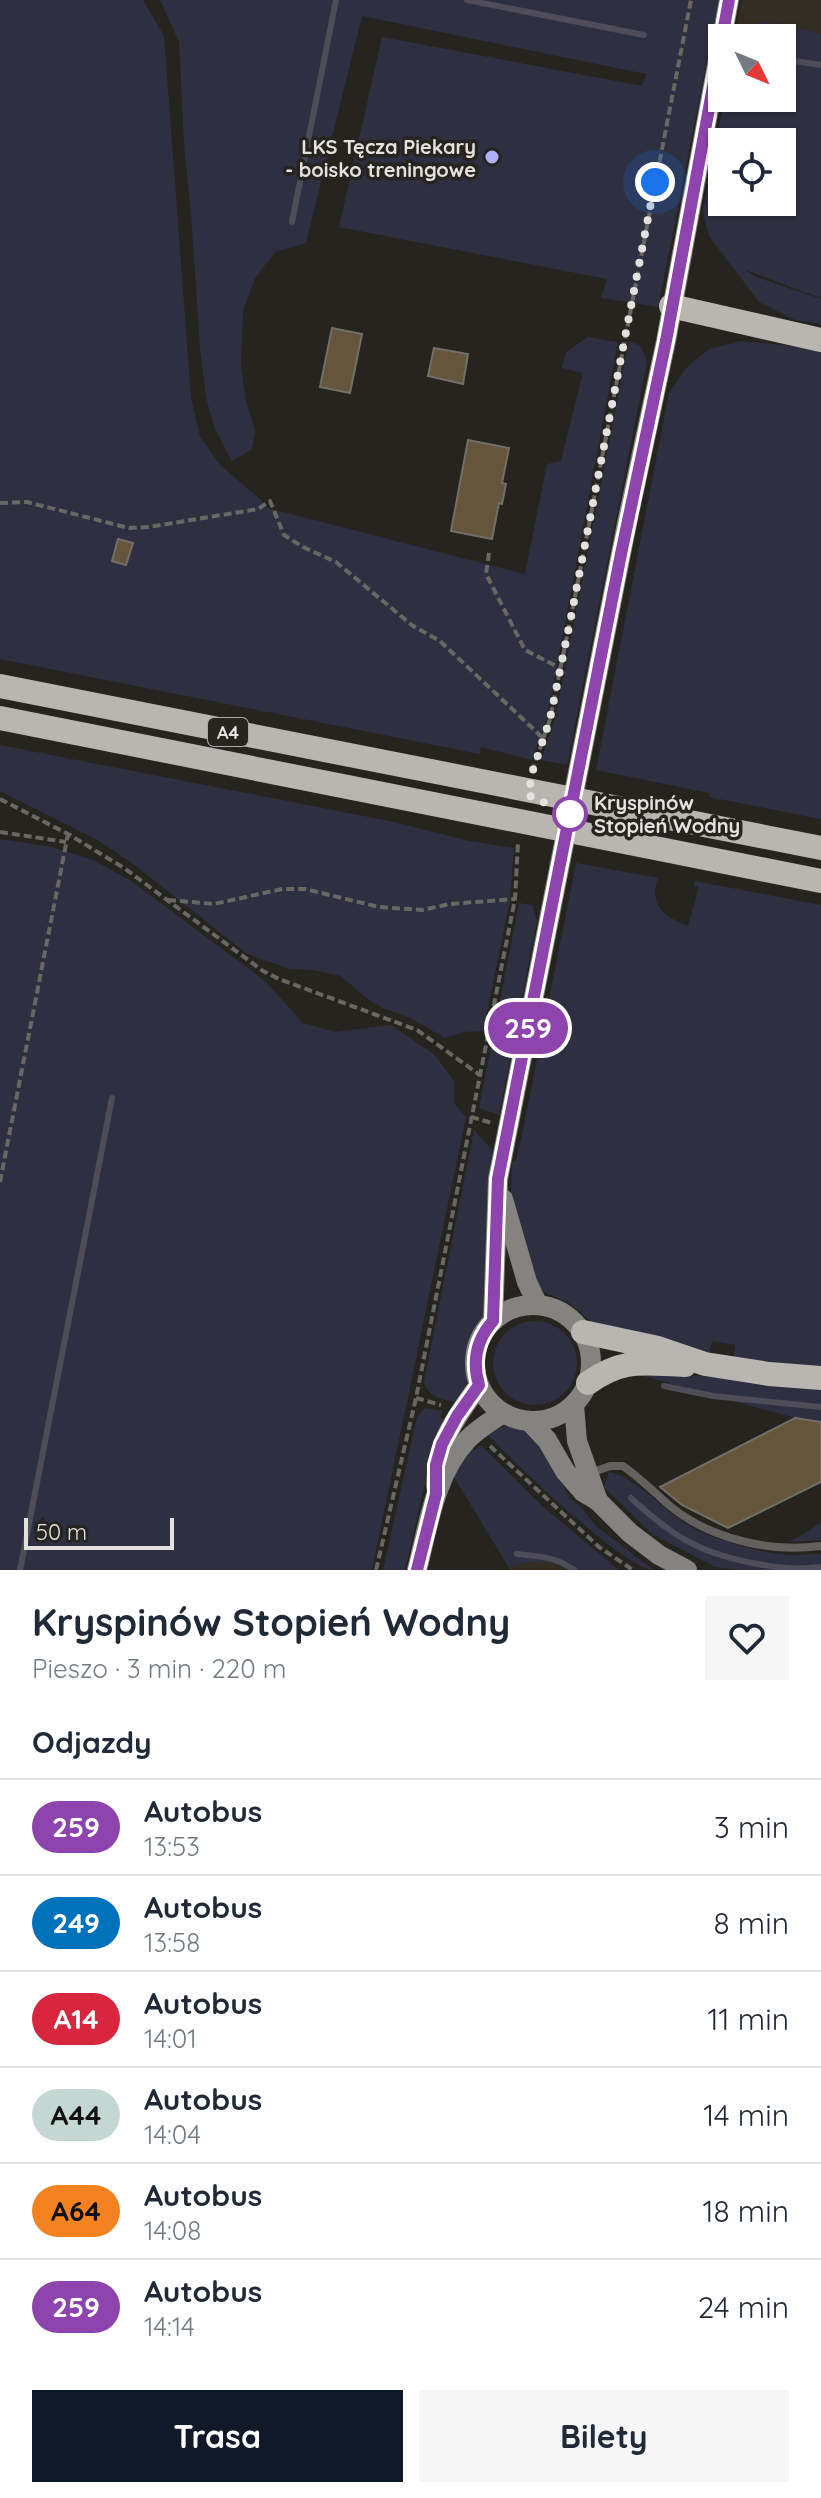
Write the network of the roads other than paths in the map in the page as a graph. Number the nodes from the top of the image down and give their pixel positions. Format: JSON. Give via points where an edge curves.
{"nodes":[{"id":1,"x":729,"y":0,"type":"edge"},
{"id":2,"x":671,"y":306,"type":"junction"},
{"id":3,"x":821,"y":340,"type":"edge"},
{"id":4,"x":0,"y":686,"type":"edge"},
{"id":5,"x":0,"y":718,"type":"edge"},
{"id":6,"x":821,"y":848,"type":"edge"},
{"id":7,"x":821,"y":881,"type":"edge"},
{"id":8,"x":498,"y":1179,"type":"junction"},
{"id":9,"x":538,"y":1305,"type":"junction"},
{"id":10,"x":493,"y":1321,"type":"junction"},
{"id":11,"x":583,"y":1332,"type":"junction"},
{"id":12,"x":705,"y":1364,"type":"junction"},
{"id":13,"x":821,"y":1378,"type":"edge"},
{"id":14,"x":588,"y":1383,"type":"junction"},
{"id":15,"x":479,"y":1385,"type":"junction"},
{"id":16,"x":574,"y":1405,"type":"junction"},
{"id":17,"x":503,"y":1413,"type":"junction"},
{"id":18,"x":529,"y":1421,"type":"junction"},
{"id":19,"x":588,"y":1474,"type":"junction"},
{"id":20,"x":436,"y":1494,"type":"junction"},
{"id":21,"x":598,"y":1501,"type":"junction"},
{"id":22,"x":821,"y":1546,"type":"edge"},
{"id":23,"x":417,"y":1570,"type":"edge"},
{"id":24,"x":687,"y":1570,"type":"edge"}],
"edges":[{"from":1,"to":2,"type":"main road"},
{"from":2,"to":3,"type":"highway"},
{"from":2,"to":8,"type":"main road"},
{"from":4,"to":6,"type":"highway","number":"A4"},
{"from":5,"to":7,"type":"highway","number":"A4"},
{"from":8,"to":9,"type":"main road","via":[[523,1271]]},
{"from":8,"to":10,"type":"main road"},
{"from":9,"to":10,"type":"main road","via":[[522,1306]]},
{"from":9,"to":11,"type":"main road","via":[[563,1313]]},
{"from":10,"to":15,"type":"main road","via":[[477,1351]]},
{"from":11,"to":12,"type":"highway"},
{"from":11,"to":14,"type":"main road","via":[[591,1351]]},
{"from":12,"to":13,"type":"highway"},
{"from":12,"to":14,"type":"highway","via":[[621,1365]]},
{"from":14,"to":16,"type":"main road"},
{"from":15,"to":17,"type":"main road"},
{"from":15,"to":20,"type":"main road","via":[[442,1444]]},
{"from":16,"to":18,"type":"main road","via":[[553,1418]]},
{"from":16,"to":19,"type":"main road","via":[[577,1441]]},
{"from":17,"to":18,"type":"main road"},
{"from":17,"to":20,"type":"main road","via":[[464,1443]]},
{"from":18,"to":21,"type":"main road","via":[[574,1482]]},
{"from":19,"to":21,"type":"main road"},
{"from":19,"to":22,"type":"lane","via":[[623,1466],[672,1508],[708,1529],[756,1544]]},
{"from":20,"to":23,"type":"main road"},
{"from":21,"to":24,"type":"main road","via":[[630,1533]]}]}
